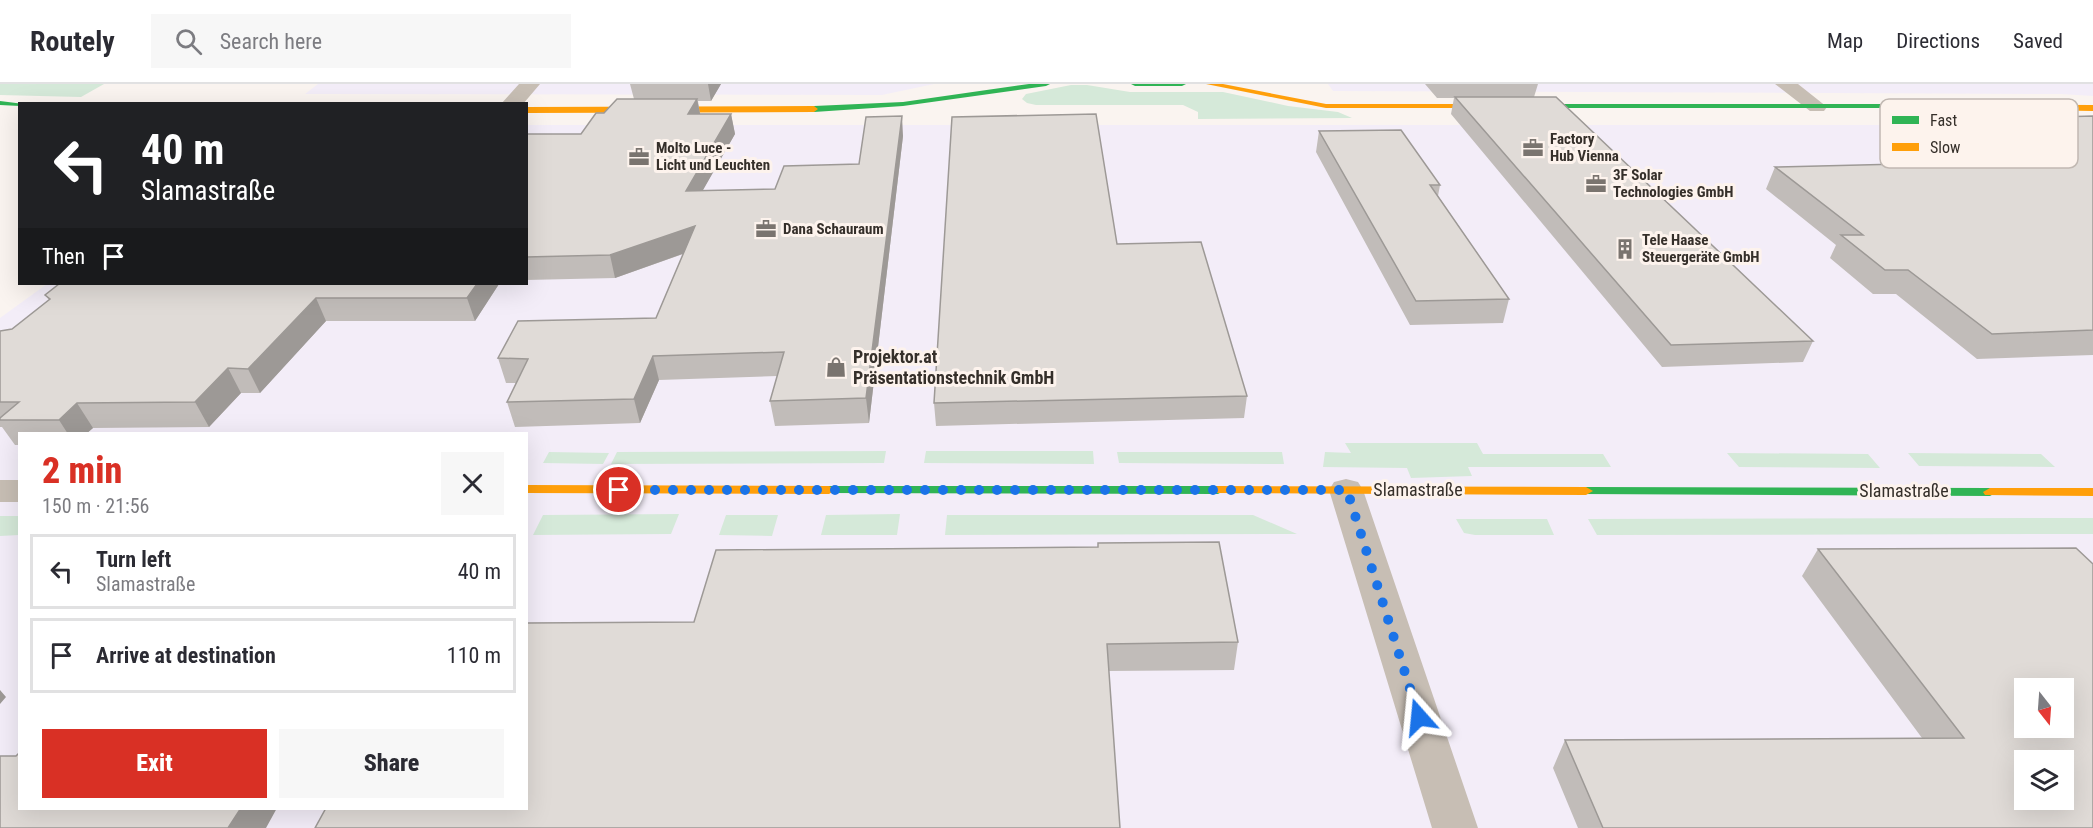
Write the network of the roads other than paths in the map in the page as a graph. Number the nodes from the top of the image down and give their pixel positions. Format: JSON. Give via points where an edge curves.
{"nodes":[{"id":1,"x":530,"y":84,"type":"edge"},
{"id":2,"x":995,"y":84,"type":"edge"},
{"id":3,"x":1046,"y":84,"type":"edge"},
{"id":4,"x":1135,"y":84,"type":"edge"},
{"id":5,"x":1182,"y":84,"type":"edge"},
{"id":6,"x":1210,"y":84,"type":"edge"},
{"id":7,"x":1281,"y":84,"type":"edge"},
{"id":8,"x":1785,"y":84,"type":"edge"},
{"id":9,"x":966,"y":94,"type":"junction"},
{"id":10,"x":513,"y":102,"type":"edge"},
{"id":11,"x":0,"y":103,"type":"edge"},
{"id":12,"x":18,"y":104,"type":"edge"},
{"id":13,"x":1388,"y":106,"type":"junction"},
{"id":14,"x":1817,"y":107,"type":"junction"},
{"id":15,"x":1880,"y":107,"type":"edge"},
{"id":16,"x":2078,"y":107,"type":"edge"},
{"id":17,"x":2093,"y":108,"type":"edge"},
{"id":18,"x":528,"y":110,"type":"edge"},
{"id":19,"x":528,"y":489,"type":"edge"},
{"id":20,"x":1347,"y":490,"type":"junction"},
{"id":21,"x":0,"y":491,"type":"edge"},
{"id":22,"x":18,"y":491,"type":"edge"},
{"id":23,"x":2093,"y":492,"type":"edge"},
{"id":24,"x":1455,"y":828,"type":"edge"}],
"edges":[{"from":1,"to":10,"type":"street"},
{"from":2,"to":9,"type":"main road"},
{"from":3,"to":9,"type":"main road"},
{"from":4,"to":5,"type":"main road"},
{"from":6,"to":13,"type":"main road","via":[[1326,106]]},
{"from":7,"to":13,"type":"main road","via":[[1310,94]]},
{"from":8,"to":14,"type":"street"},
{"from":9,"to":18,"type":"main road","via":[[835,109]]},
{"from":11,"to":12,"type":"main road"},
{"from":13,"to":14,"type":"main road"},
{"from":14,"to":15,"type":"main road"},
{"from":16,"to":17,"type":"main road"},
{"from":19,"to":20,"type":"main road","name":"Slamastraße"},
{"from":20,"to":23,"type":"main road","name":"Slamastraße"},
{"from":20,"to":24,"type":"street"},
{"from":21,"to":22,"type":"street"}]}
